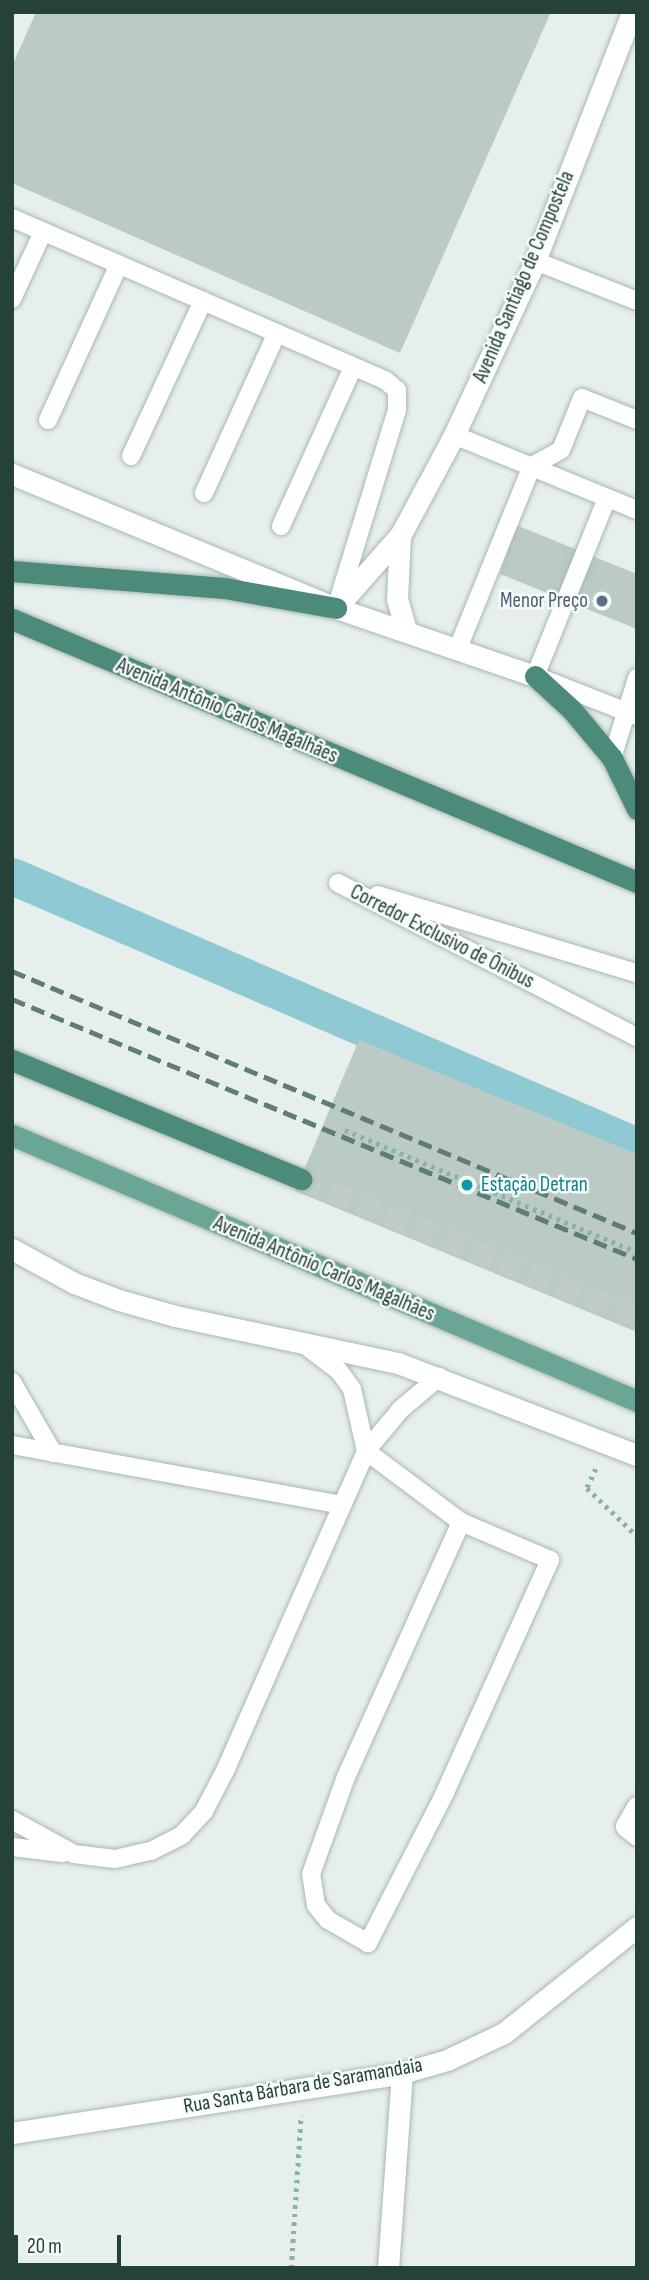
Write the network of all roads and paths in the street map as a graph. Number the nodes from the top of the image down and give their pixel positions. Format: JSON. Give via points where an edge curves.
{"nodes":[{"id":1,"x":632,"y":12,"type":"edge"},
{"id":2,"x":12,"y":218,"type":"edge"},
{"id":3,"x":43,"y":232,"type":"junction"},
{"id":4,"x":535,"y":261,"type":"junction"},
{"id":5,"x":119,"y":264,"type":"junction"},
{"id":6,"x":12,"y":299,"type":"edge"},
{"id":7,"x":203,"y":301,"type":"junction"},
{"id":8,"x":637,"y":301,"type":"edge"},
{"id":9,"x":277,"y":333,"type":"junction"},
{"id":10,"x":353,"y":367,"type":"junction"},
{"id":11,"x":48,"y":419,"type":"dead end"},
{"id":12,"x":637,"y":420,"type":"edge"},
{"id":13,"x":454,"y":435,"type":"junction"},
{"id":14,"x":131,"y":456,"type":"dead end"},
{"id":15,"x":531,"y":466,"type":"junction"},
{"id":16,"x":12,"y":474,"type":"edge"},
{"id":17,"x":204,"y":493,"type":"dead end"},
{"id":18,"x":607,"y":498,"type":"junction"},
{"id":19,"x":637,"y":510,"type":"edge"},
{"id":20,"x":281,"y":526,"type":"dead end"},
{"id":21,"x":401,"y":534,"type":"junction"},
{"id":22,"x":12,"y":570,"type":"edge"},
{"id":23,"x":336,"y":608,"type":"junction"},
{"id":24,"x":12,"y":619,"type":"edge"},
{"id":25,"x":406,"y":630,"type":"junction"},
{"id":26,"x":458,"y":648,"type":"junction"},
{"id":27,"x":535,"y":676,"type":"junction"},
{"id":28,"x":637,"y":678,"type":"edge"},
{"id":29,"x":630,"y":714,"type":"edge"},
{"id":30,"x":612,"y":758,"type":"junction"},
{"id":31,"x":637,"y":809,"type":"edge"},
{"id":32,"x":637,"y":882,"type":"edge"},
{"id":33,"x":637,"y":973,"type":"edge"},
{"id":34,"x":637,"y":1037,"type":"edge"},
{"id":35,"x":12,"y":1060,"type":"edge"},
{"id":36,"x":345,"y":1130,"type":"dead end"},
{"id":37,"x":12,"y":1135,"type":"edge"},
{"id":38,"x":301,"y":1180,"type":"tunnel mouth"},
{"id":39,"x":12,"y":1249,"type":"edge"},
{"id":40,"x":637,"y":1252,"type":"edge"},
{"id":41,"x":298,"y":1339,"type":"junction"},
{"id":42,"x":439,"y":1377,"type":"junction"},
{"id":43,"x":12,"y":1382,"type":"edge"},
{"id":44,"x":637,"y":1401,"type":"edge"},
{"id":45,"x":608,"y":1443,"type":"junction"},
{"id":46,"x":12,"y":1445,"type":"edge"},
{"id":47,"x":366,"y":1451,"type":"junction"},
{"id":48,"x":53,"y":1453,"type":"junction"},
{"id":49,"x":637,"y":1455,"type":"edge"},
{"id":50,"x":342,"y":1505,"type":"junction"},
{"id":51,"x":461,"y":1522,"type":"junction"},
{"id":52,"x":637,"y":1536,"type":"edge"},
{"id":53,"x":637,"y":1807,"type":"edge"},
{"id":54,"x":12,"y":1820,"type":"edge"},
{"id":55,"x":637,"y":1835,"type":"edge"},
{"id":56,"x":12,"y":1847,"type":"edge"},
{"id":57,"x":74,"y":1854,"type":"junction"},
{"id":58,"x":637,"y":1927,"type":"edge"},
{"id":59,"x":402,"y":2073,"type":"junction"},
{"id":60,"x":303,"y":2089,"type":"junction"},
{"id":61,"x":12,"y":2133,"type":"edge"},
{"id":62,"x":291,"y":2268,"type":"edge"},
{"id":63,"x":388,"y":2268,"type":"edge"}],
"edges":[{"from":1,"to":4,"type":"street","name":"Avenida Santiago de Compostela"},
{"from":2,"to":3,"type":"lane"},
{"from":3,"to":5,"type":"lane"},
{"from":3,"to":6,"type":"lane"},
{"from":4,"to":8,"type":"lane"},
{"from":4,"to":13,"type":"street","name":"Avenida Santiago de Compostela"},
{"from":5,"to":7,"type":"lane"},
{"from":5,"to":11,"type":"lane"},
{"from":7,"to":9,"type":"lane"},
{"from":7,"to":14,"type":"lane"},
{"from":9,"to":10,"type":"lane"},
{"from":9,"to":17,"type":"lane"},
{"from":10,"to":20,"type":"lane"},
{"from":10,"to":23,"type":"lane","via":[[385,380],[397,390],[398,399]]},
{"from":12,"to":15,"type":"lane","via":[[582,398],[561,450]]},
{"from":13,"to":15,"type":"lane"},
{"from":13,"to":21,"type":"street","name":"Avenida Santiago de Compostela"},
{"from":15,"to":18,"type":"lane"},
{"from":15,"to":26,"type":"lane"},
{"from":16,"to":23,"type":"street"},
{"from":18,"to":19,"type":"lane"},
{"from":18,"to":27,"type":"lane"},
{"from":21,"to":23,"type":"street","name":"Avenida Santiago de Compostela"},
{"from":21,"to":25,"type":"street","name":"Avenida Santiago de Compostela","via":[[397,599]]},
{"from":22,"to":23,"type":"highway","via":[[224,588]]},
{"from":23,"to":25,"type":"street"},
{"from":24,"to":32,"type":"highway","name":"Avenida Antônio Carlos Magalhães"},
{"from":25,"to":26,"type":"street"},
{"from":26,"to":27,"type":"street"},
{"from":27,"to":29,"type":"lane"},
{"from":27,"to":30,"type":"highway","via":[[572,710]]},
{"from":28,"to":29,"type":"lane"},
{"from":29,"to":30,"type":"lane"},
{"from":30,"to":31,"type":"highway"},
{"from":33,"to":34,"type":"lane","name":"Corredor Exclusivo de Ônibus","via":[[338,883]]},
{"from":35,"to":38,"type":"highway"},
{"from":36,"to":40,"type":"path"},
{"from":37,"to":44,"type":"main road","name":"Avenida Antônio Carlos Magalhães"},
{"from":39,"to":41,"type":"street","via":[[74,1283],[119,1300],[175,1316]]},
{"from":41,"to":42,"type":"street"},
{"from":41,"to":47,"type":"lane","via":[[339,1371],[352,1388]]},
{"from":42,"to":45,"type":"street"},
{"from":42,"to":47,"type":"lane","via":[[401,1409]]},
{"from":43,"to":48,"type":"lane"},
{"from":45,"to":49,"type":"street"},
{"from":45,"to":52,"type":"path","via":[[587,1489]]},
{"from":46,"to":48,"type":"lane"},
{"from":47,"to":50,"type":"lane"},
{"from":47,"to":51,"type":"lane"},
{"from":48,"to":50,"type":"lane"},
{"from":50,"to":57,"type":"lane","via":[[204,1811],[182,1835],[151,1851],[115,1859]]},
{"from":51,"to":51,"type":"lane","via":[[346,1777],[310,1874],[316,1905],[328,1920],[368,1944],[445,1793],[550,1560]]},
{"from":53,"to":55,"type":"street","via":[[626,1826]]},
{"from":54,"to":57,"type":"lane"},
{"from":56,"to":57,"type":"lane"},
{"from":58,"to":59,"type":"street","name":"Rua Santa Bárbara de Saramandaia","via":[[505,2033],[447,2060]]},
{"from":59,"to":60,"type":"street","name":"Rua Santa Bárbara de Saramandaia"},
{"from":59,"to":63,"type":"street"},
{"from":60,"to":61,"type":"street","name":"Rua Santa Bárbara de Saramandaia"},
{"from":60,"to":62,"type":"path"}]}
